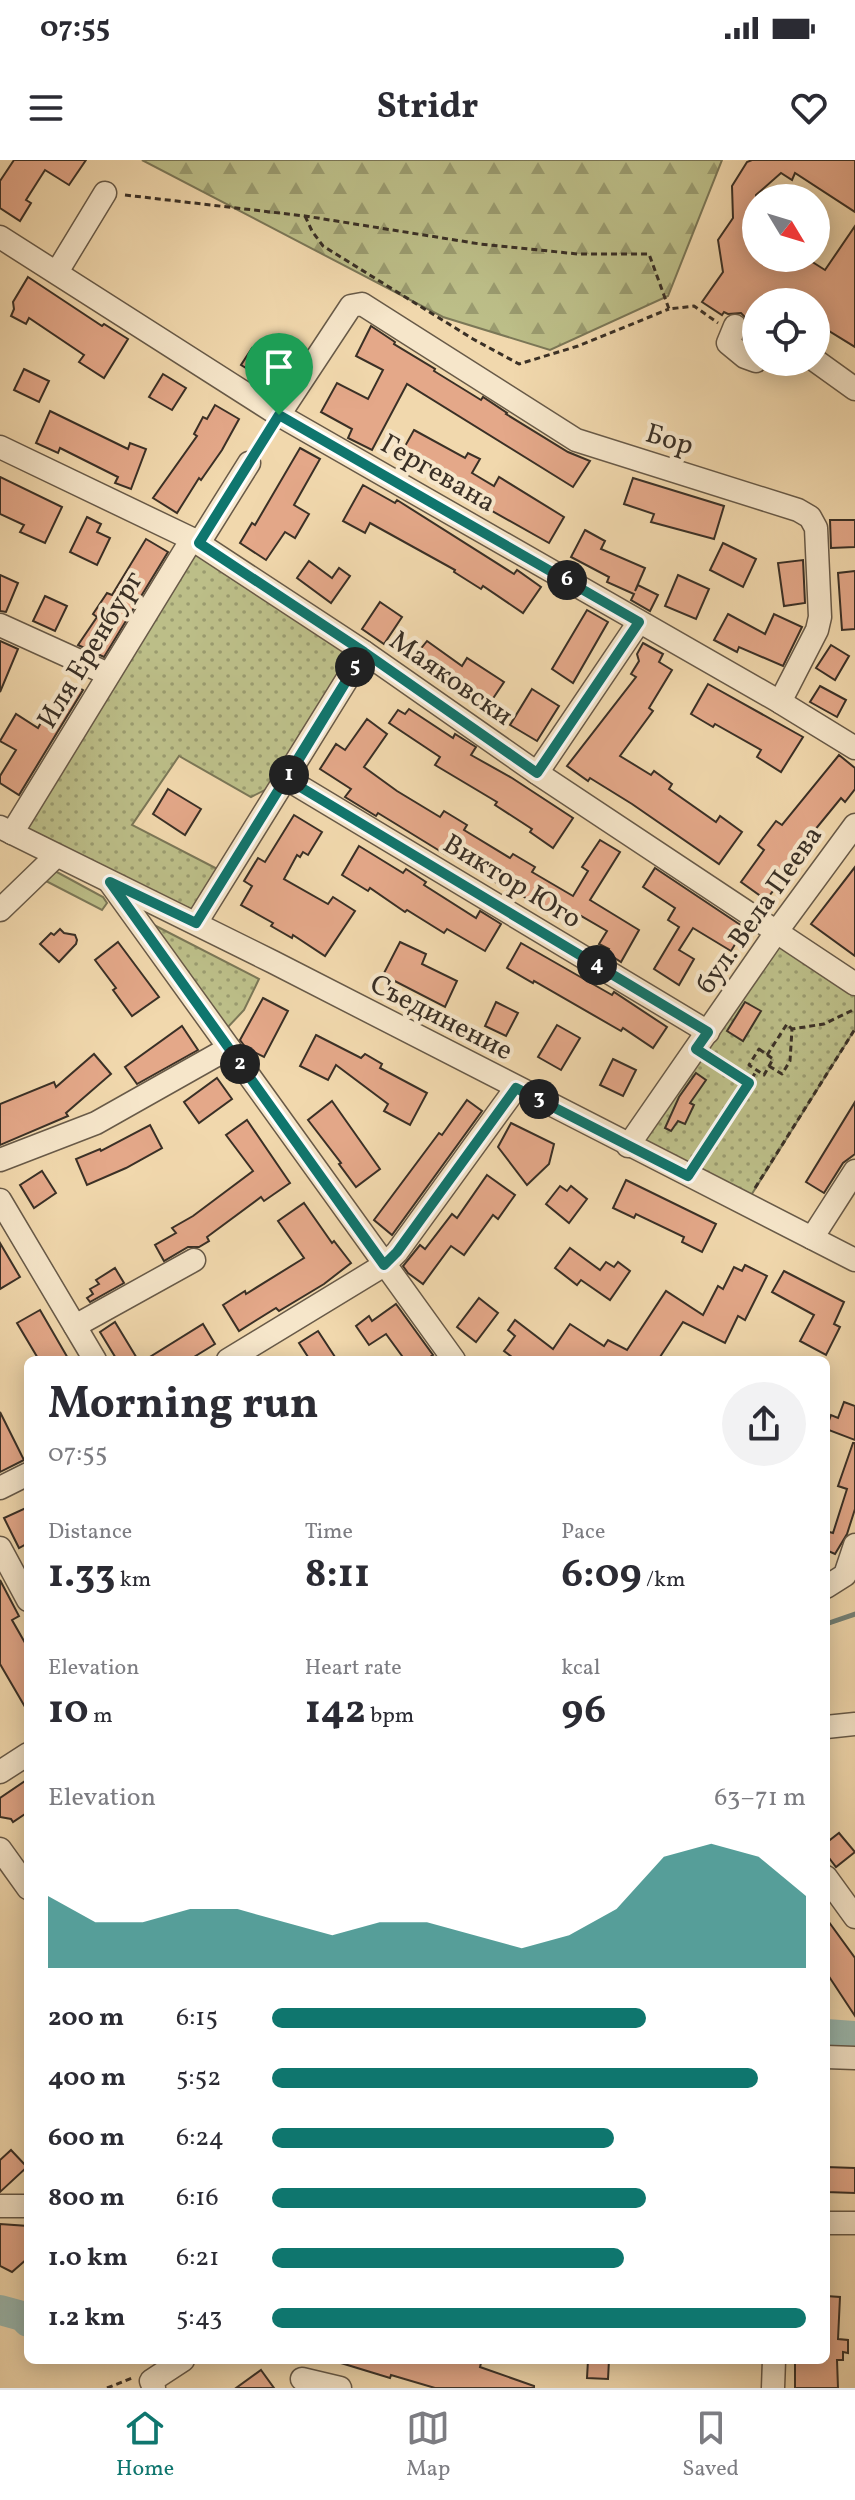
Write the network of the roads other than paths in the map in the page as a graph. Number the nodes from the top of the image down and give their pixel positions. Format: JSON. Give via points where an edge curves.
{"nodes":[{"id":1,"x":105,"y":193,"type":"road end"},
{"id":2,"x":0,"y":237,"type":"edge"},
{"id":3,"x":57,"y":272,"type":"junction"},
{"id":4,"x":733,"y":329,"type":"road end"},
{"id":5,"x":742,"y":355,"type":"edge"},
{"id":6,"x":830,"y":371,"type":"edge"},
{"id":7,"x":855,"y":389,"type":"edge"},
{"id":8,"x":279,"y":415,"type":"junction"},
{"id":9,"x":0,"y":447,"type":"edge"},
{"id":10,"x":249,"y":463,"type":"road end"},
{"id":11,"x":195,"y":541,"type":"junction"},
{"id":12,"x":639,"y":622,"type":"junction"},
{"id":13,"x":0,"y":625,"type":"edge"},
{"id":14,"x":364,"y":652,"type":"junction"},
{"id":15,"x":108,"y":674,"type":"junction"},
{"id":16,"x":780,"y":702,"type":"junction"},
{"id":17,"x":855,"y":748,"type":"edge"},
{"id":18,"x":537,"y":773,"type":"junction"},
{"id":19,"x":287,"y":779,"type":"junction"},
{"id":20,"x":855,"y":825,"type":"edge"},
{"id":21,"x":6,"y":830,"type":"edge"},
{"id":22,"x":56,"y":856,"type":"junction"},
{"id":23,"x":110,"y":882,"type":"junction"},
{"id":24,"x":0,"y":910,"type":"edge"},
{"id":25,"x":196,"y":923,"type":"junction"},
{"id":26,"x":777,"y":931,"type":"junction"},
{"id":27,"x":855,"y":984,"type":"edge"},
{"id":28,"x":702,"y":1041,"type":"junction"},
{"id":29,"x":229,"y":1048,"type":"junction"},
{"id":30,"x":516,"y":1088,"type":"junction"},
{"id":31,"x":628,"y":1146,"type":"junction"},
{"id":32,"x":0,"y":1160,"type":"edge"},
{"id":33,"x":855,"y":1171,"type":"edge"},
{"id":34,"x":0,"y":1200,"type":"edge"},
{"id":35,"x":812,"y":1238,"type":"junction"},
{"id":36,"x":194,"y":1260,"type":"dead end"},
{"id":37,"x":855,"y":1260,"type":"edge"},
{"id":38,"x":384,"y":1265,"type":"junction"},
{"id":39,"x":75,"y":1326,"type":"junction"},
{"id":40,"x":93,"y":1356,"type":"edge"},
{"id":41,"x":235,"y":1356,"type":"edge"},
{"id":42,"x":451,"y":1356,"type":"edge"},
{"id":43,"x":24,"y":1476,"type":"edge"},
{"id":44,"x":0,"y":1488,"type":"edge"},
{"id":45,"x":855,"y":1545,"type":"edge"},
{"id":46,"x":0,"y":1548,"type":"edge"},
{"id":47,"x":838,"y":1575,"type":"edge"},
{"id":48,"x":24,"y":1593,"type":"edge"},
{"id":49,"x":855,"y":1724,"type":"edge"},
{"id":50,"x":830,"y":1727,"type":"edge"},
{"id":51,"x":24,"y":1757,"type":"edge"},
{"id":52,"x":0,"y":1772,"type":"edge"},
{"id":53,"x":0,"y":1849,"type":"edge"},
{"id":54,"x":24,"y":1882,"type":"edge"},
{"id":55,"x":830,"y":1883,"type":"edge"},
{"id":56,"x":855,"y":1917,"type":"edge"},
{"id":57,"x":830,"y":2057,"type":"edge"},
{"id":58,"x":855,"y":2058,"type":"edge"},
{"id":59,"x":0,"y":2206,"type":"edge"},
{"id":60,"x":24,"y":2206,"type":"edge"},
{"id":61,"x":830,"y":2223,"type":"edge"},
{"id":62,"x":855,"y":2223,"type":"edge"},
{"id":63,"x":178,"y":2364,"type":"edge"},
{"id":64,"x":774,"y":2364,"type":"edge"},
{"id":65,"x":300,"y":2376,"type":"edge"},
{"id":66,"x":153,"y":2384,"type":"edge"},
{"id":67,"x":340,"y":2388,"type":"edge"},
{"id":68,"x":773,"y":2388,"type":"edge"}],
"edges":[{"from":1,"to":3,"type":"street"},
{"from":2,"to":3,"type":"street","name":"Гергевана"},
{"from":3,"to":8,"type":"street","name":"Гергевана"},
{"from":4,"to":5,"type":"street","via":[[728,343]]},
{"from":6,"to":7,"type":"street"},
{"from":8,"to":12,"type":"street","name":"Гергевана"},
{"from":8,"to":16,"type":"street","name":"Бор","via":[[351,306],[362,304],[576,440],[798,510],[816,528],[820,617]]},
{"from":9,"to":11,"type":"street","name":"Маяковски"},
{"from":10,"to":11,"type":"street","name":"Иля Еренбург"},
{"from":11,"to":14,"type":"street","name":"Маяковски"},
{"from":11,"to":15,"type":"street","name":"Иля Еренбург"},
{"from":12,"to":16,"type":"street","name":"Гергевана"},
{"from":12,"to":18,"type":"street"},
{"from":13,"to":15,"type":"street"},
{"from":14,"to":18,"type":"street","name":"Маяковски"},
{"from":14,"to":19,"type":"street"},
{"from":15,"to":21,"type":"street","name":"Иля Еренбург"},
{"from":16,"to":17,"type":"street","name":"Гергевана"},
{"from":18,"to":26,"type":"street","name":"Маяковски"},
{"from":19,"to":25,"type":"street"},
{"from":19,"to":28,"type":"street","name":"Виктор Юго"},
{"from":20,"to":26,"type":"street","name":"бул. Вела Пеева"},
{"from":21,"to":22,"type":"street","name":"Съединение"},
{"from":22,"to":23,"type":"street","name":"Съединение"},
{"from":22,"to":24,"type":"street"},
{"from":23,"to":25,"type":"street","name":"Съединение"},
{"from":23,"to":29,"type":"street"},
{"from":25,"to":30,"type":"street","name":"Съединение"},
{"from":26,"to":27,"type":"street","name":"Маяковски"},
{"from":26,"to":28,"type":"street","name":"бул. Вела Пеева"},
{"from":28,"to":31,"type":"street","name":"бул. Вела Пеева"},
{"from":29,"to":32,"type":"street","via":[[96,1123]]},
{"from":29,"to":38,"type":"street"},
{"from":30,"to":31,"type":"street","name":"Съединение"},
{"from":30,"to":38,"type":"street"},
{"from":31,"to":35,"type":"street","name":"Съединение"},
{"from":33,"to":35,"type":"street"},
{"from":34,"to":39,"type":"street"},
{"from":35,"to":37,"type":"street","name":"Съединение"},
{"from":36,"to":39,"type":"street"},
{"from":38,"to":41,"type":"street"},
{"from":38,"to":42,"type":"street"},
{"from":39,"to":40,"type":"street"},
{"from":43,"to":44,"type":"street"},
{"from":45,"to":47,"type":"street"},
{"from":46,"to":48,"type":"street"},
{"from":49,"to":50,"type":"street"},
{"from":51,"to":52,"type":"street"},
{"from":53,"to":54,"type":"street"},
{"from":55,"to":56,"type":"street"},
{"from":57,"to":58,"type":"street"},
{"from":59,"to":60,"type":"street"},
{"from":61,"to":62,"type":"street"},
{"from":63,"to":66,"type":"street"},
{"from":64,"to":68,"type":"street"},
{"from":65,"to":67,"type":"street"}]}
